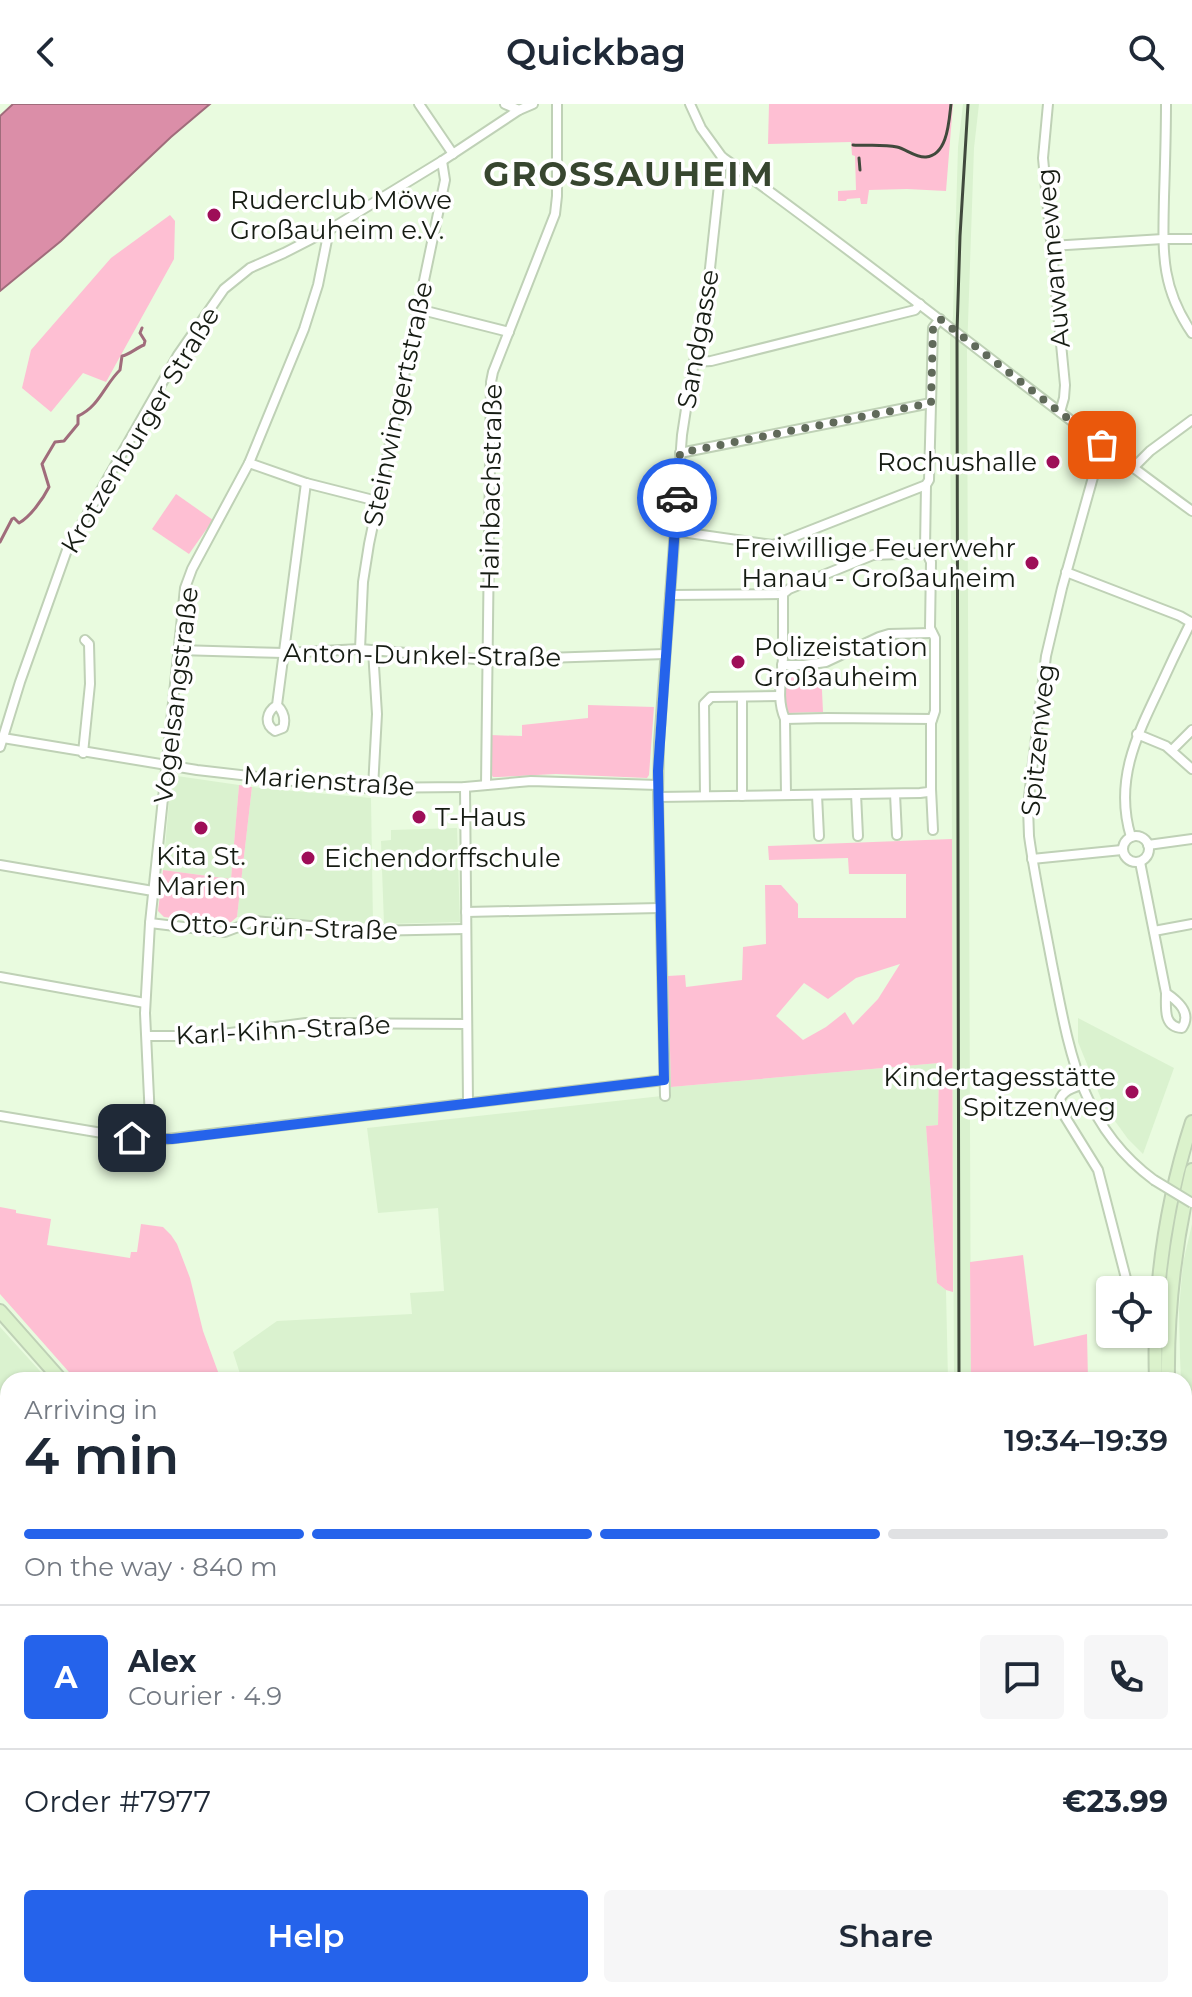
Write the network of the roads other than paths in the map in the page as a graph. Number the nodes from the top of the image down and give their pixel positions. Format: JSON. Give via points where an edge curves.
{"nodes":[{"id":1,"x":419,"y":104,"type":"edge"},
{"id":2,"x":505,"y":104,"type":"edge"},
{"id":3,"x":533,"y":104,"type":"edge"},
{"id":4,"x":557,"y":104,"type":"edge"},
{"id":5,"x":690,"y":104,"type":"edge"},
{"id":6,"x":1048,"y":104,"type":"edge"},
{"id":7,"x":1166,"y":104,"type":"edge"},
{"id":8,"x":519,"y":107,"type":"edge"},
{"id":9,"x":453,"y":154,"type":"junction"},
{"id":10,"x":722,"y":157,"type":"junction"},
{"id":11,"x":442,"y":161,"type":"junction"},
{"id":12,"x":329,"y":230,"type":"junction"},
{"id":13,"x":1163,"y":239,"type":"junction"},
{"id":14,"x":1192,"y":239,"type":"edge"},
{"id":15,"x":1051,"y":246,"type":"junction"},
{"id":16,"x":920,"y":304,"type":"junction"},
{"id":17,"x":418,"y":309,"type":"junction"},
{"id":18,"x":940,"y":319,"type":"junction"},
{"id":19,"x":509,"y":332,"type":"junction"},
{"id":20,"x":1192,"y":333,"type":"edge"},
{"id":21,"x":694,"y":362,"type":"junction"},
{"id":22,"x":931,"y":403,"type":"junction"},
{"id":23,"x":1060,"y":412,"type":"junction"},
{"id":24,"x":1192,"y":420,"type":"edge"},
{"id":25,"x":1102,"y":445,"type":"junction"},
{"id":26,"x":680,"y":453,"type":"junction"},
{"id":27,"x":249,"y":463,"type":"junction"},
{"id":28,"x":1133,"y":468,"type":"junction"},
{"id":29,"x":306,"y":483,"type":"junction"},
{"id":30,"x":926,"y":485,"type":"junction"},
{"id":31,"x":377,"y":501,"type":"junction"},
{"id":32,"x":1192,"y":511,"type":"edge"},
{"id":33,"x":674,"y":531,"type":"junction"},
{"id":34,"x":926,"y":553,"type":"junction"},
{"id":35,"x":1066,"y":572,"type":"junction"},
{"id":36,"x":783,"y":594,"type":"junction"},
{"id":37,"x":670,"y":595,"type":"junction"},
{"id":38,"x":1191,"y":623,"type":"edge"},
{"id":39,"x":932,"y":633,"type":"junction"},
{"id":40,"x":85,"y":640,"type":"dead end"},
{"id":41,"x":360,"y":649,"type":"junction"},
{"id":42,"x":178,"y":650,"type":"junction"},
{"id":43,"x":373,"y":650,"type":"junction"},
{"id":44,"x":284,"y":653,"type":"junction"},
{"id":45,"x":665,"y":654,"type":"junction"},
{"id":46,"x":487,"y":660,"type":"junction"},
{"id":47,"x":782,"y":665,"type":"junction"},
{"id":48,"x":780,"y":696,"type":"junction"},
{"id":49,"x":742,"y":698,"type":"junction"},
{"id":50,"x":277,"y":705,"type":"dead end"},
{"id":51,"x":785,"y":719,"type":"junction"},
{"id":52,"x":932,"y":719,"type":"junction"},
{"id":53,"x":1192,"y":730,"type":"edge"},
{"id":54,"x":1137,"y":734,"type":"junction"},
{"id":55,"x":1,"y":743,"type":"edge"},
{"id":56,"x":1172,"y":750,"type":"junction"},
{"id":57,"x":83,"y":753,"type":"junction"},
{"id":58,"x":167,"y":766,"type":"junction"},
{"id":59,"x":1192,"y":769,"type":"edge"},
{"id":60,"x":486,"y":785,"type":"junction"},
{"id":61,"x":658,"y":785,"type":"junction"},
{"id":62,"x":465,"y":787,"type":"junction"},
{"id":63,"x":373,"y":788,"type":"junction"},
{"id":64,"x":931,"y":789,"type":"junction"},
{"id":65,"x":856,"y":794,"type":"junction"},
{"id":66,"x":895,"y":794,"type":"junction"},
{"id":67,"x":786,"y":795,"type":"junction"},
{"id":68,"x":817,"y":795,"type":"junction"},
{"id":69,"x":705,"y":796,"type":"junction"},
{"id":70,"x":742,"y":796,"type":"junction"},
{"id":71,"x":658,"y":797,"type":"junction"},
{"id":72,"x":933,"y":830,"type":"dead end"},
{"id":73,"x":897,"y":835,"type":"dead end"},
{"id":74,"x":819,"y":836,"type":"dead end"},
{"id":75,"x":858,"y":836,"type":"dead end"},
{"id":76,"x":1131,"y":837,"type":"junction"},
{"id":77,"x":1192,"y":839,"type":"edge"},
{"id":78,"x":1148,"y":845,"type":"junction"},
{"id":79,"x":1122,"y":850,"type":"junction"},
{"id":80,"x":1032,"y":859,"type":"junction"},
{"id":81,"x":1140,"y":862,"type":"junction"},
{"id":82,"x":0,"y":865,"type":"edge"},
{"id":83,"x":153,"y":891,"type":"junction"},
{"id":84,"x":660,"y":908,"type":"junction"},
{"id":85,"x":466,"y":912,"type":"junction"},
{"id":86,"x":150,"y":923,"type":"junction"},
{"id":87,"x":1192,"y":924,"type":"edge"},
{"id":88,"x":466,"y":929,"type":"junction"},
{"id":89,"x":1154,"y":931,"type":"junction"},
{"id":90,"x":0,"y":977,"type":"edge"},
{"id":91,"x":1166,"y":993,"type":"dead end"},
{"id":92,"x":145,"y":1003,"type":"junction"},
{"id":93,"x":467,"y":1024,"type":"junction"},
{"id":94,"x":147,"y":1036,"type":"junction"},
{"id":95,"x":664,"y":1080,"type":"junction"},
{"id":96,"x":1081,"y":1085,"type":"junction"},
{"id":97,"x":665,"y":1096,"type":"dead end"},
{"id":98,"x":468,"y":1103,"type":"junction"},
{"id":99,"x":0,"y":1116,"type":"edge"},
{"id":100,"x":1192,"y":1122,"type":"edge"},
{"id":101,"x":151,"y":1140,"type":"junction"},
{"id":102,"x":1192,"y":1170,"type":"edge"},
{"id":103,"x":1192,"y":1203,"type":"edge"},
{"id":104,"x":1125,"y":1276,"type":"edge"},
{"id":105,"x":0,"y":1311,"type":"edge"},
{"id":106,"x":54,"y":1372,"type":"edge"},
{"id":107,"x":1156,"y":1372,"type":"edge"},
{"id":108,"x":1168,"y":1372,"type":"edge"}],
"edges":[{"from":1,"to":9,"type":"street"},
{"from":2,"to":8,"type":"street"},
{"from":3,"to":8,"type":"street","name":"Krotzenburger Straße"},
{"from":4,"to":19,"type":"street","name":"Hainbachstraße","via":[[555,214]]},
{"from":5,"to":10,"type":"street"},
{"from":6,"to":15,"type":"street","name":"Auwanneweg","via":[[1043,158]]},
{"from":7,"to":13,"type":"street"},
{"from":8,"to":9,"type":"street","name":"Krotzenburger Straße"},
{"from":9,"to":11,"type":"street","name":"Krotzenburger Straße"},
{"from":10,"to":16,"type":"street"},
{"from":10,"to":21,"type":"street","name":"Sandgasse"},
{"from":11,"to":12,"type":"street","name":"Krotzenburger Straße"},
{"from":11,"to":17,"type":"street","name":"Steinwingertstraße","via":[[445,180]]},
{"from":12,"to":27,"type":"street","name":"Vogelsangstraße","via":[[311,311]]},
{"from":12,"to":55,"type":"street","name":"Krotzenburger Straße","via":[[234,280],[178,355],[67,550]]},
{"from":13,"to":14,"type":"street"},
{"from":13,"to":15,"type":"street"},
{"from":13,"to":20,"type":"street","via":[[1174,304]]},
{"from":15,"to":23,"type":"street","name":"Auwanneweg","via":[[1065,385]]},
{"from":16,"to":18,"type":"street"},
{"from":16,"to":21,"type":"street","via":[[915,310]]},
{"from":17,"to":19,"type":"street"},
{"from":17,"to":31,"type":"street","name":"Steinwingertstraße"},
{"from":18,"to":22,"type":"street","via":[[933,328]]},
{"from":18,"to":23,"type":"street"},
{"from":19,"to":46,"type":"street","name":"Hainbachstraße","via":[[491,382]]},
{"from":21,"to":26,"type":"street","name":"Sandgasse"},
{"from":22,"to":26,"type":"street"},
{"from":22,"to":30,"type":"street"},
{"from":23,"to":25,"type":"street"},
{"from":24,"to":28,"type":"street"},
{"from":25,"to":28,"type":"street"},
{"from":25,"to":35,"type":"street","name":"Spitzenweg"},
{"from":26,"to":33,"type":"street","name":"Sandgasse"},
{"from":27,"to":29,"type":"street"},
{"from":27,"to":42,"type":"street","name":"Vogelsangstraße","via":[[189,575]]},
{"from":28,"to":32,"type":"street"},
{"from":29,"to":31,"type":"street"},
{"from":29,"to":44,"type":"street"},
{"from":30,"to":33,"type":"street","via":[[773,545]]},
{"from":30,"to":34,"type":"street"},
{"from":31,"to":41,"type":"street","name":"Steinwingertstraße","via":[[365,564]]},
{"from":33,"to":37,"type":"street","name":"Sandgasse"},
{"from":34,"to":36,"type":"street","via":[[873,555]]},
{"from":34,"to":39,"type":"street","via":[[931,562]]},
{"from":35,"to":38,"type":"street"},
{"from":35,"to":80,"type":"street","name":"Spitzenweg","via":[[1037,724],[1028,807]]},
{"from":36,"to":37,"type":"street"},
{"from":36,"to":47,"type":"street"},
{"from":37,"to":45,"type":"street","name":"Sandgasse"},
{"from":38,"to":54,"type":"street"},
{"from":39,"to":47,"type":"street","via":[[889,634],[826,662]]},
{"from":39,"to":52,"type":"street"},
{"from":40,"to":57,"type":"street","via":[[90,675]]},
{"from":41,"to":43,"type":"street","name":"Anton-Dunkel-Straße"},
{"from":41,"to":44,"type":"street","name":"Anton-Dunkel-Straße"},
{"from":42,"to":44,"type":"street","name":"Anton-Dunkel-Straße"},
{"from":42,"to":58,"type":"street","name":"Vogelsangstraße"},
{"from":43,"to":46,"type":"street","name":"Anton-Dunkel-Straße"},
{"from":43,"to":63,"type":"street"},
{"from":44,"to":50,"type":"street"},
{"from":45,"to":46,"type":"street","name":"Anton-Dunkel-Straße"},
{"from":45,"to":61,"type":"street","name":"Sandgasse"},
{"from":46,"to":60,"type":"street","name":"Hainbachstraße"},
{"from":47,"to":48,"type":"street"},
{"from":48,"to":49,"type":"street"},
{"from":48,"to":51,"type":"street"},
{"from":49,"to":69,"type":"street","via":[[711,697],[704,704]]},
{"from":49,"to":70,"type":"street"},
{"from":51,"to":52,"type":"street"},
{"from":51,"to":67,"type":"street"},
{"from":52,"to":64,"type":"street"},
{"from":53,"to":56,"type":"street"},
{"from":54,"to":56,"type":"street"},
{"from":54,"to":76,"type":"street","via":[[1124,798]]},
{"from":55,"to":57,"type":"street","name":"Marienstraße"},
{"from":56,"to":59,"type":"street"},
{"from":57,"to":58,"type":"street","name":"Marienstraße"},
{"from":58,"to":63,"type":"street","name":"Marienstraße"},
{"from":58,"to":83,"type":"street","name":"Vogelsangstraße"},
{"from":60,"to":61,"type":"street","name":"Marienstraße"},
{"from":60,"to":62,"type":"street","name":"Marienstraße"},
{"from":61,"to":71,"type":"street","name":"Sandgasse"},
{"from":62,"to":63,"type":"street","name":"Marienstraße"},
{"from":62,"to":85,"type":"street"},
{"from":64,"to":66,"type":"street"},
{"from":64,"to":72,"type":"street"},
{"from":65,"to":66,"type":"street"},
{"from":65,"to":68,"type":"street"},
{"from":65,"to":75,"type":"street"},
{"from":66,"to":73,"type":"street"},
{"from":67,"to":68,"type":"street"},
{"from":67,"to":70,"type":"street"},
{"from":68,"to":74,"type":"street"},
{"from":69,"to":70,"type":"street"},
{"from":69,"to":71,"type":"street"},
{"from":71,"to":84,"type":"street","name":"Sandgasse"},
{"from":76,"to":78,"type":"street","via":[[1143,838]]},
{"from":76,"to":79,"type":"street"},
{"from":77,"to":78,"type":"street"},
{"from":78,"to":81,"type":"street","via":[[1147,857]]},
{"from":79,"to":80,"type":"street"},
{"from":79,"to":81,"type":"street","via":[[1126,859]]},
{"from":80,"to":96,"type":"street","name":"Spitzenweg"},
{"from":81,"to":89,"type":"street"},
{"from":82,"to":83,"type":"street"},
{"from":83,"to":86,"type":"street","name":"Vogelsangstraße"},
{"from":84,"to":85,"type":"street"},
{"from":84,"to":95,"type":"street","name":"Sandgasse"},
{"from":85,"to":88,"type":"street"},
{"from":86,"to":88,"type":"street","name":"Otto-Grün-Straße","via":[[225,932],[254,921],[374,931]]},
{"from":86,"to":92,"type":"street","name":"Vogelsangstraße"},
{"from":87,"to":89,"type":"street"},
{"from":88,"to":93,"type":"street"},
{"from":89,"to":91,"type":"street"},
{"from":90,"to":92,"type":"street"},
{"from":92,"to":94,"type":"street","name":"Vogelsangstraße"},
{"from":93,"to":94,"type":"street","name":"Karl-Kihn-Straße","via":[[306,1023],[207,1036]]},
{"from":93,"to":98,"type":"street"},
{"from":94,"to":101,"type":"street","name":"Vogelsangstraße"},
{"from":95,"to":97,"type":"street","name":"Sandgasse"},
{"from":95,"to":98,"type":"street"},
{"from":96,"to":103,"type":"street","name":"Spitzenweg","bridge":true,"via":[[1112,1139],[1135,1164]]},
{"from":96,"to":104,"type":"street","via":[[1065,1092],[1059,1107],[1098,1170]]},
{"from":98,"to":101,"type":"street"},
{"from":99,"to":101,"type":"street"},
{"from":100,"to":107,"type":"main road","via":[[1163,1250]]},
{"from":102,"to":108,"type":"main road","via":[[1174,1255]]},
{"from":105,"to":106,"type":"main road"}]}
